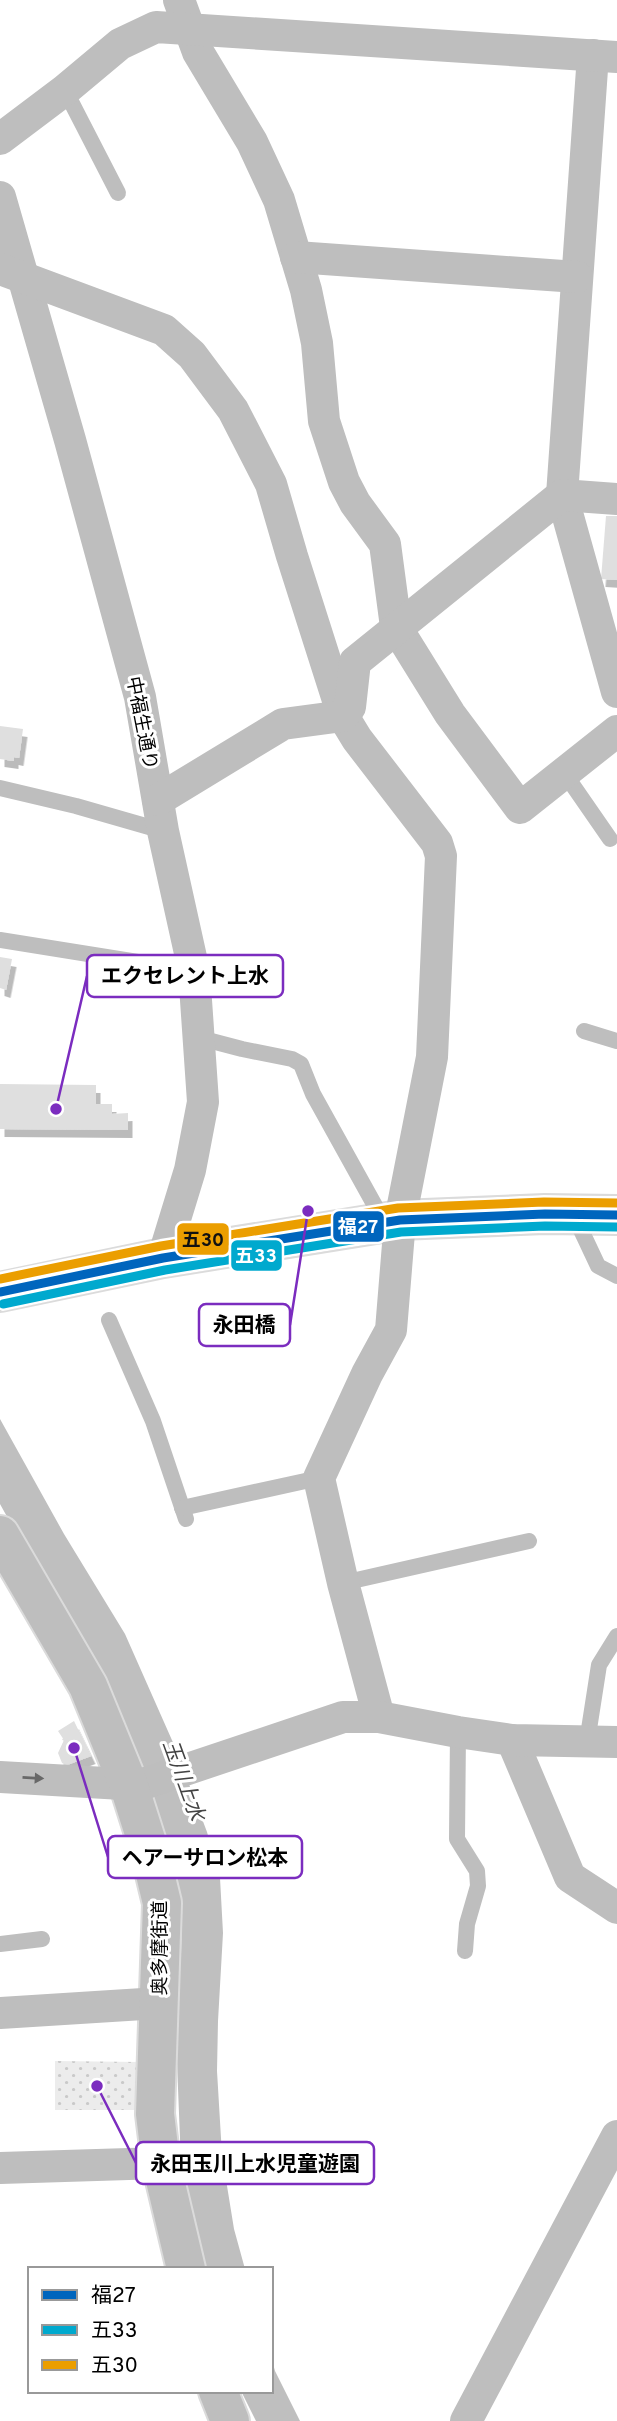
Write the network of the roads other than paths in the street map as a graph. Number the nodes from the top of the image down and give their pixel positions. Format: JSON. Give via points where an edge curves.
{"nodes":[{"id":1,"x":183,"y":14,"type":"edge"},
{"id":2,"x":605,"y":56,"type":"edge"},
{"id":3,"x":65,"y":90,"type":"junction"},
{"id":4,"x":0,"y":139,"type":"edge"},
{"id":5,"x":118,"y":193,"type":"dead end"},
{"id":6,"x":0,"y":197,"type":"edge"},
{"id":7,"x":296,"y":257,"type":"junction"},
{"id":8,"x":12,"y":274,"type":"edge"},
{"id":9,"x":577,"y":277,"type":"junction"},
{"id":10,"x":562,"y":495,"type":"junction"},
{"id":11,"x":617,"y":499,"type":"edge"},
{"id":12,"x":396,"y":627,"type":"junction"},
{"id":13,"x":617,"y":692,"type":"edge"},
{"id":14,"x":343,"y":716,"type":"junction"},
{"id":15,"x":617,"y":731,"type":"edge"},
{"id":16,"x":565,"y":774,"type":"junction"},
{"id":17,"x":0,"y":788,"type":"edge"},
{"id":18,"x":158,"y":800,"type":"junction"},
{"id":19,"x":163,"y":831,"type":"junction"},
{"id":20,"x":610,"y":839,"type":"dead end"},
{"id":21,"x":0,"y":940,"type":"edge"},
{"id":22,"x":194,"y":971,"type":"junction"},
{"id":23,"x":584,"y":1031,"type":"dead end"},
{"id":24,"x":200,"y":1038,"type":"junction"},
{"id":25,"x":617,"y":1041,"type":"edge"},
{"id":26,"x":573,"y":1214,"type":"junction"},
{"id":27,"x":617,"y":1215,"type":"edge"},
{"id":28,"x":392,"y":1221,"type":"junction"},
{"id":29,"x":163,"y":1258,"type":"junction"},
{"id":30,"x":617,"y":1276,"type":"edge"},
{"id":31,"x":0,"y":1292,"type":"edge"},
{"id":32,"x":109,"y":1320,"type":"dead end"},
{"id":33,"x":319,"y":1478,"type":"junction"},
{"id":34,"x":0,"y":1535,"type":"edge"},
{"id":35,"x":529,"y":1541,"type":"dead end"},
{"id":36,"x":343,"y":1583,"type":"junction"},
{"id":37,"x":617,"y":1636,"type":"edge"},
{"id":38,"x":379,"y":1717,"type":"junction"},
{"id":39,"x":458,"y":1732,"type":"junction"},
{"id":40,"x":512,"y":1740,"type":"junction"},
{"id":41,"x":602,"y":1742,"type":"edge"},
{"id":42,"x":0,"y":1777,"type":"edge"},
{"id":43,"x":135,"y":1786,"type":"junction"},
{"id":44,"x":617,"y":1908,"type":"edge"},
{"id":45,"x":42,"y":1939,"type":"dead end"},
{"id":46,"x":0,"y":1944,"type":"edge"},
{"id":47,"x":465,"y":1951,"type":"dead end"},
{"id":48,"x":159,"y":2003,"type":"junction"},
{"id":49,"x":0,"y":2013,"type":"edge"},
{"id":50,"x":617,"y":2136,"type":"edge"},
{"id":51,"x":161,"y":2163,"type":"junction"},
{"id":52,"x":0,"y":2168,"type":"edge"},
{"id":53,"x":186,"y":2267,"type":"edge"},
{"id":54,"x":219,"y":2393,"type":"edge"},
{"id":55,"x":230,"y":2421,"type":"edge"},
{"id":56,"x":466,"y":2421,"type":"edge"}],
"edges":[{"from":1,"to":2,"type":"street"},
{"from":1,"to":3,"type":"street","via":[[120,44]]},
{"from":1,"to":7,"type":"street","via":[[198,52],[252,142],[279,200]]},
{"from":2,"to":9,"type":"street"},
{"from":3,"to":4,"type":"street"},
{"from":3,"to":5,"type":"lane"},
{"from":6,"to":8,"type":"street","name":"中福生通り"},
{"from":7,"to":9,"type":"street"},
{"from":7,"to":12,"type":"street","via":[[317,343],[324,421],[344,482],[384,544]]},
{"from":8,"to":14,"type":"street","via":[[164,330],[192,355],[233,410],[271,484]]},
{"from":8,"to":18,"type":"street","name":"中福生通り","via":[[140,697]]},
{"from":9,"to":10,"type":"street"},
{"from":10,"to":11,"type":"street"},
{"from":10,"to":12,"type":"street"},
{"from":10,"to":13,"type":"street"},
{"from":12,"to":14,"type":"street","via":[[355,662],[350,706]]},
{"from":12,"to":16,"type":"street","via":[[450,714],[520,808]]},
{"from":14,"to":18,"type":"street","via":[[283,724]]},
{"from":14,"to":28,"type":"street","via":[[437,843],[441,856],[432,1057]]},
{"from":15,"to":16,"type":"street"},
{"from":16,"to":20,"type":"lane"},
{"from":17,"to":19,"type":"lane"},
{"from":18,"to":19,"type":"street","name":"中福生通り"},
{"from":19,"to":22,"type":"street","name":"中福生通り"},
{"from":21,"to":22,"type":"lane"},
{"from":22,"to":24,"type":"street","name":"中福生通り"},
{"from":23,"to":25,"type":"lane"},
{"from":24,"to":28,"type":"lane","via":[[301,1064],[313,1094]]},
{"from":24,"to":29,"type":"street","name":"中福生通り","via":[[203,1102],[190,1170]]},
{"from":26,"to":27,"type":"main road"},
{"from":26,"to":28,"type":"main road"},
{"from":26,"to":30,"type":"lane","via":[[598,1266]]},
{"from":28,"to":29,"type":"main road"},
{"from":28,"to":33,"type":"street","via":[[391,1330]]},
{"from":29,"to":31,"type":"main road"},
{"from":32,"to":33,"type":"lane","via":[[153,1421],[184,1514]]},
{"from":33,"to":36,"type":"street"},
{"from":34,"to":43,"type":"main road","name":"奥多摩街道","via":[[88,1686]]},
{"from":35,"to":36,"type":"lane"},
{"from":36,"to":38,"type":"street"},
{"from":37,"to":41,"type":"lane","via":[[599,1665]]},
{"from":38,"to":39,"type":"street"},
{"from":38,"to":43,"type":"street","via":[[343,1717]]},
{"from":39,"to":40,"type":"street"},
{"from":39,"to":47,"type":"lane","via":[[457,1839],[477,1871],[478,1886]]},
{"from":40,"to":41,"type":"street"},
{"from":40,"to":44,"type":"street","via":[[570,1877]]},
{"from":42,"to":43,"type":"street","one_way":true},
{"from":43,"to":48,"type":"main road","name":"奥多摩街道","via":[[162,1903]]},
{"from":45,"to":46,"type":"lane"},
{"from":48,"to":49,"type":"street"},
{"from":48,"to":51,"type":"main road","name":"奥多摩街道","via":[[155,2115]]},
{"from":50,"to":56,"type":"street"},
{"from":51,"to":52,"type":"street"},
{"from":51,"to":53,"type":"main road","name":"奥多摩街道"},
{"from":54,"to":55,"type":"main road"}]}
